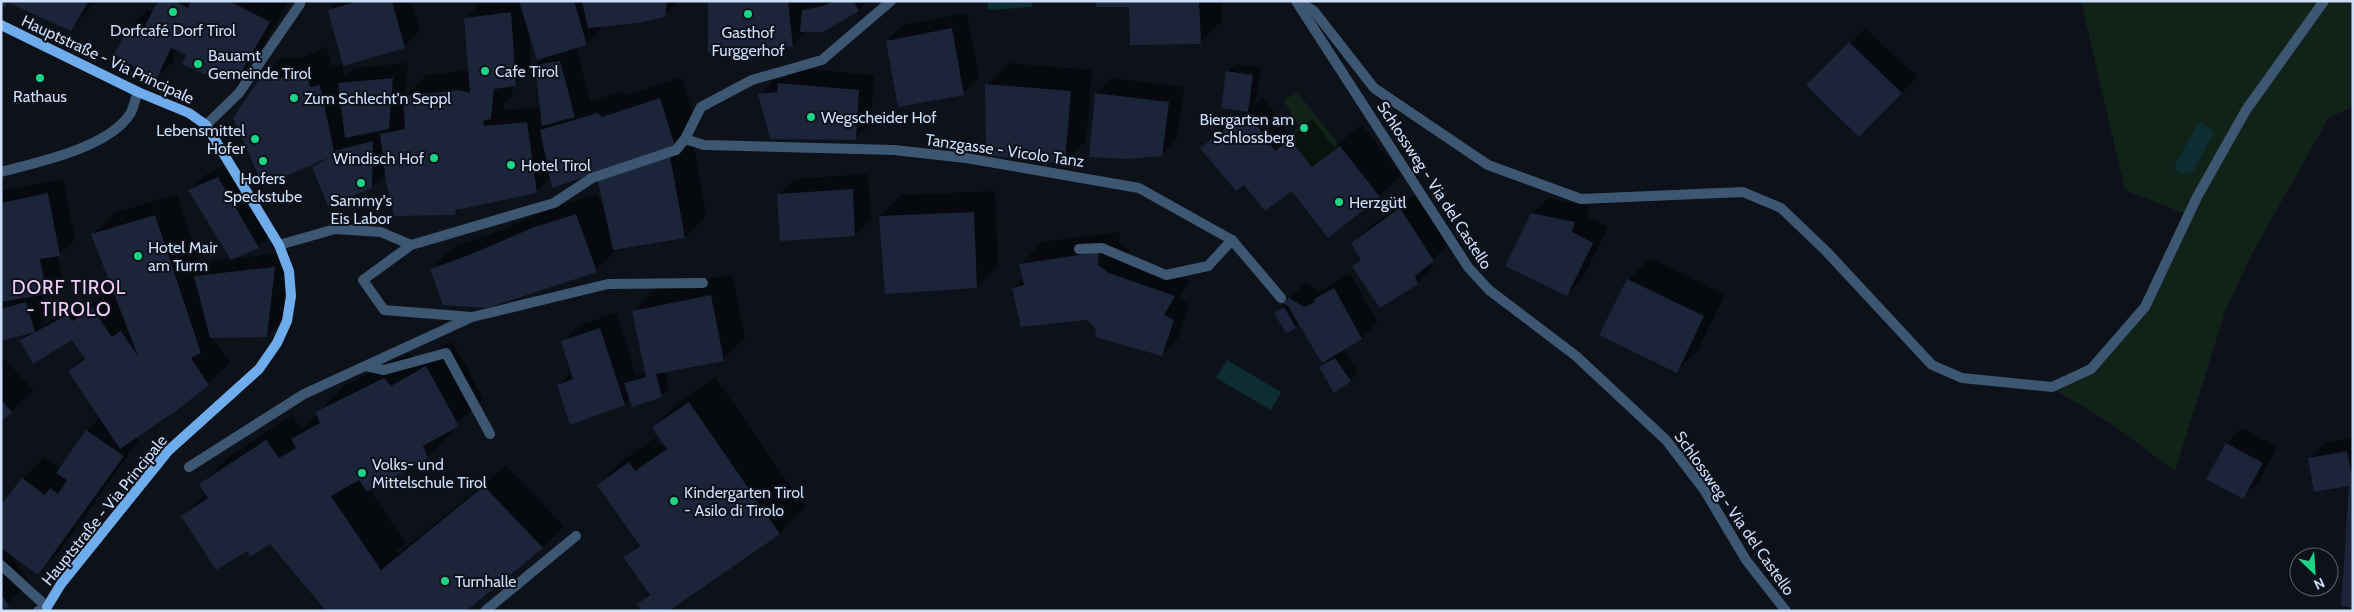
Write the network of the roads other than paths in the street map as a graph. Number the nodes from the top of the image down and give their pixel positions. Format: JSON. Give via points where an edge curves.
{"nodes":[{"id":1,"x":891,"y":1,"type":"edge"},
{"id":2,"x":1297,"y":1,"type":"edge"},
{"id":3,"x":2324,"y":1,"type":"edge"},
{"id":4,"x":301,"y":2,"type":"edge"},
{"id":5,"x":1,"y":25,"type":"edge"},
{"id":6,"x":138,"y":92,"type":"junction"},
{"id":7,"x":206,"y":125,"type":"junction"},
{"id":8,"x":685,"y":138,"type":"junction"},
{"id":9,"x":1,"y":172,"type":"edge"},
{"id":10,"x":1232,"y":240,"type":"junction"},
{"id":11,"x":279,"y":245,"type":"junction"},
{"id":12,"x":410,"y":245,"type":"junction"},
{"id":13,"x":1079,"y":249,"type":"dead end"},
{"id":14,"x":704,"y":283,"type":"dead end"},
{"id":15,"x":1281,"y":298,"type":"dead end"},
{"id":16,"x":472,"y":317,"type":"junction"},
{"id":17,"x":366,"y":366,"type":"junction"},
{"id":18,"x":490,"y":434,"type":"dead end"},
{"id":19,"x":189,"y":467,"type":"dead end"},
{"id":20,"x":576,"y":536,"type":"dead end"},
{"id":21,"x":1,"y":565,"type":"edge"},
{"id":22,"x":43,"y":609,"type":"edge"},
{"id":23,"x":485,"y":611,"type":"edge"},
{"id":24,"x":1786,"y":611,"type":"edge"}],
"edges":[{"from":1,"to":8,"type":"street","via":[[822,60],[752,80],[701,107]]},
{"from":2,"to":3,"type":"street","via":[[1314,11],[1374,88],[1488,165],[1581,199],[1743,192],[1781,208],[1826,251],[1932,365],[1962,378],[2052,387],[2091,370],[2145,307],[2197,198],[2246,110]]},
{"from":2,"to":24,"type":"street","name":"Schlossweg - Via del Castello","via":[[1468,267],[1489,290],[1576,356],[1666,440],[1705,491],[1746,560]]},
{"from":4,"to":7,"type":"street","via":[[239,93]]},
{"from":5,"to":6,"type":"street","name":"Hauptstraße - Via Principale"},
{"from":6,"to":7,"type":"street","name":"Hauptstraße - Via Principale","via":[[189,113]]},
{"from":6,"to":9,"type":"street","via":[[130,113],[117,127],[90,145]]},
{"from":7,"to":11,"type":"street","name":"Hauptstraße - Via Principale"},
{"from":8,"to":10,"type":"street","name":"Tanzgasse - Vicolo Tanz","via":[[704,145],[894,150],[1077,175],[1139,188]]},
{"from":8,"to":12,"type":"street","via":[[676,150],[592,178],[554,203]]},
{"from":10,"to":13,"type":"street","via":[[1208,266],[1166,275],[1102,248]]},
{"from":10,"to":15,"type":"street","name":"Tanzgasse - Vicolo Tanz"},
{"from":11,"to":12,"type":"street","via":[[335,229],[381,232]]},
{"from":11,"to":22,"type":"street","name":"Hauptstraße - Via Principale","via":[[289,271],[291,296],[287,321],[278,344],[259,369],[168,451]]},
{"from":12,"to":16,"type":"street","via":[[362,280],[384,310]]},
{"from":14,"to":16,"type":"street","via":[[608,284]]},
{"from":16,"to":17,"type":"street"},
{"from":17,"to":18,"type":"street","via":[[384,370],[446,353]]},
{"from":17,"to":19,"type":"street","via":[[304,394]]},
{"from":20,"to":23,"type":"street"},
{"from":21,"to":22,"type":"street"}]}
